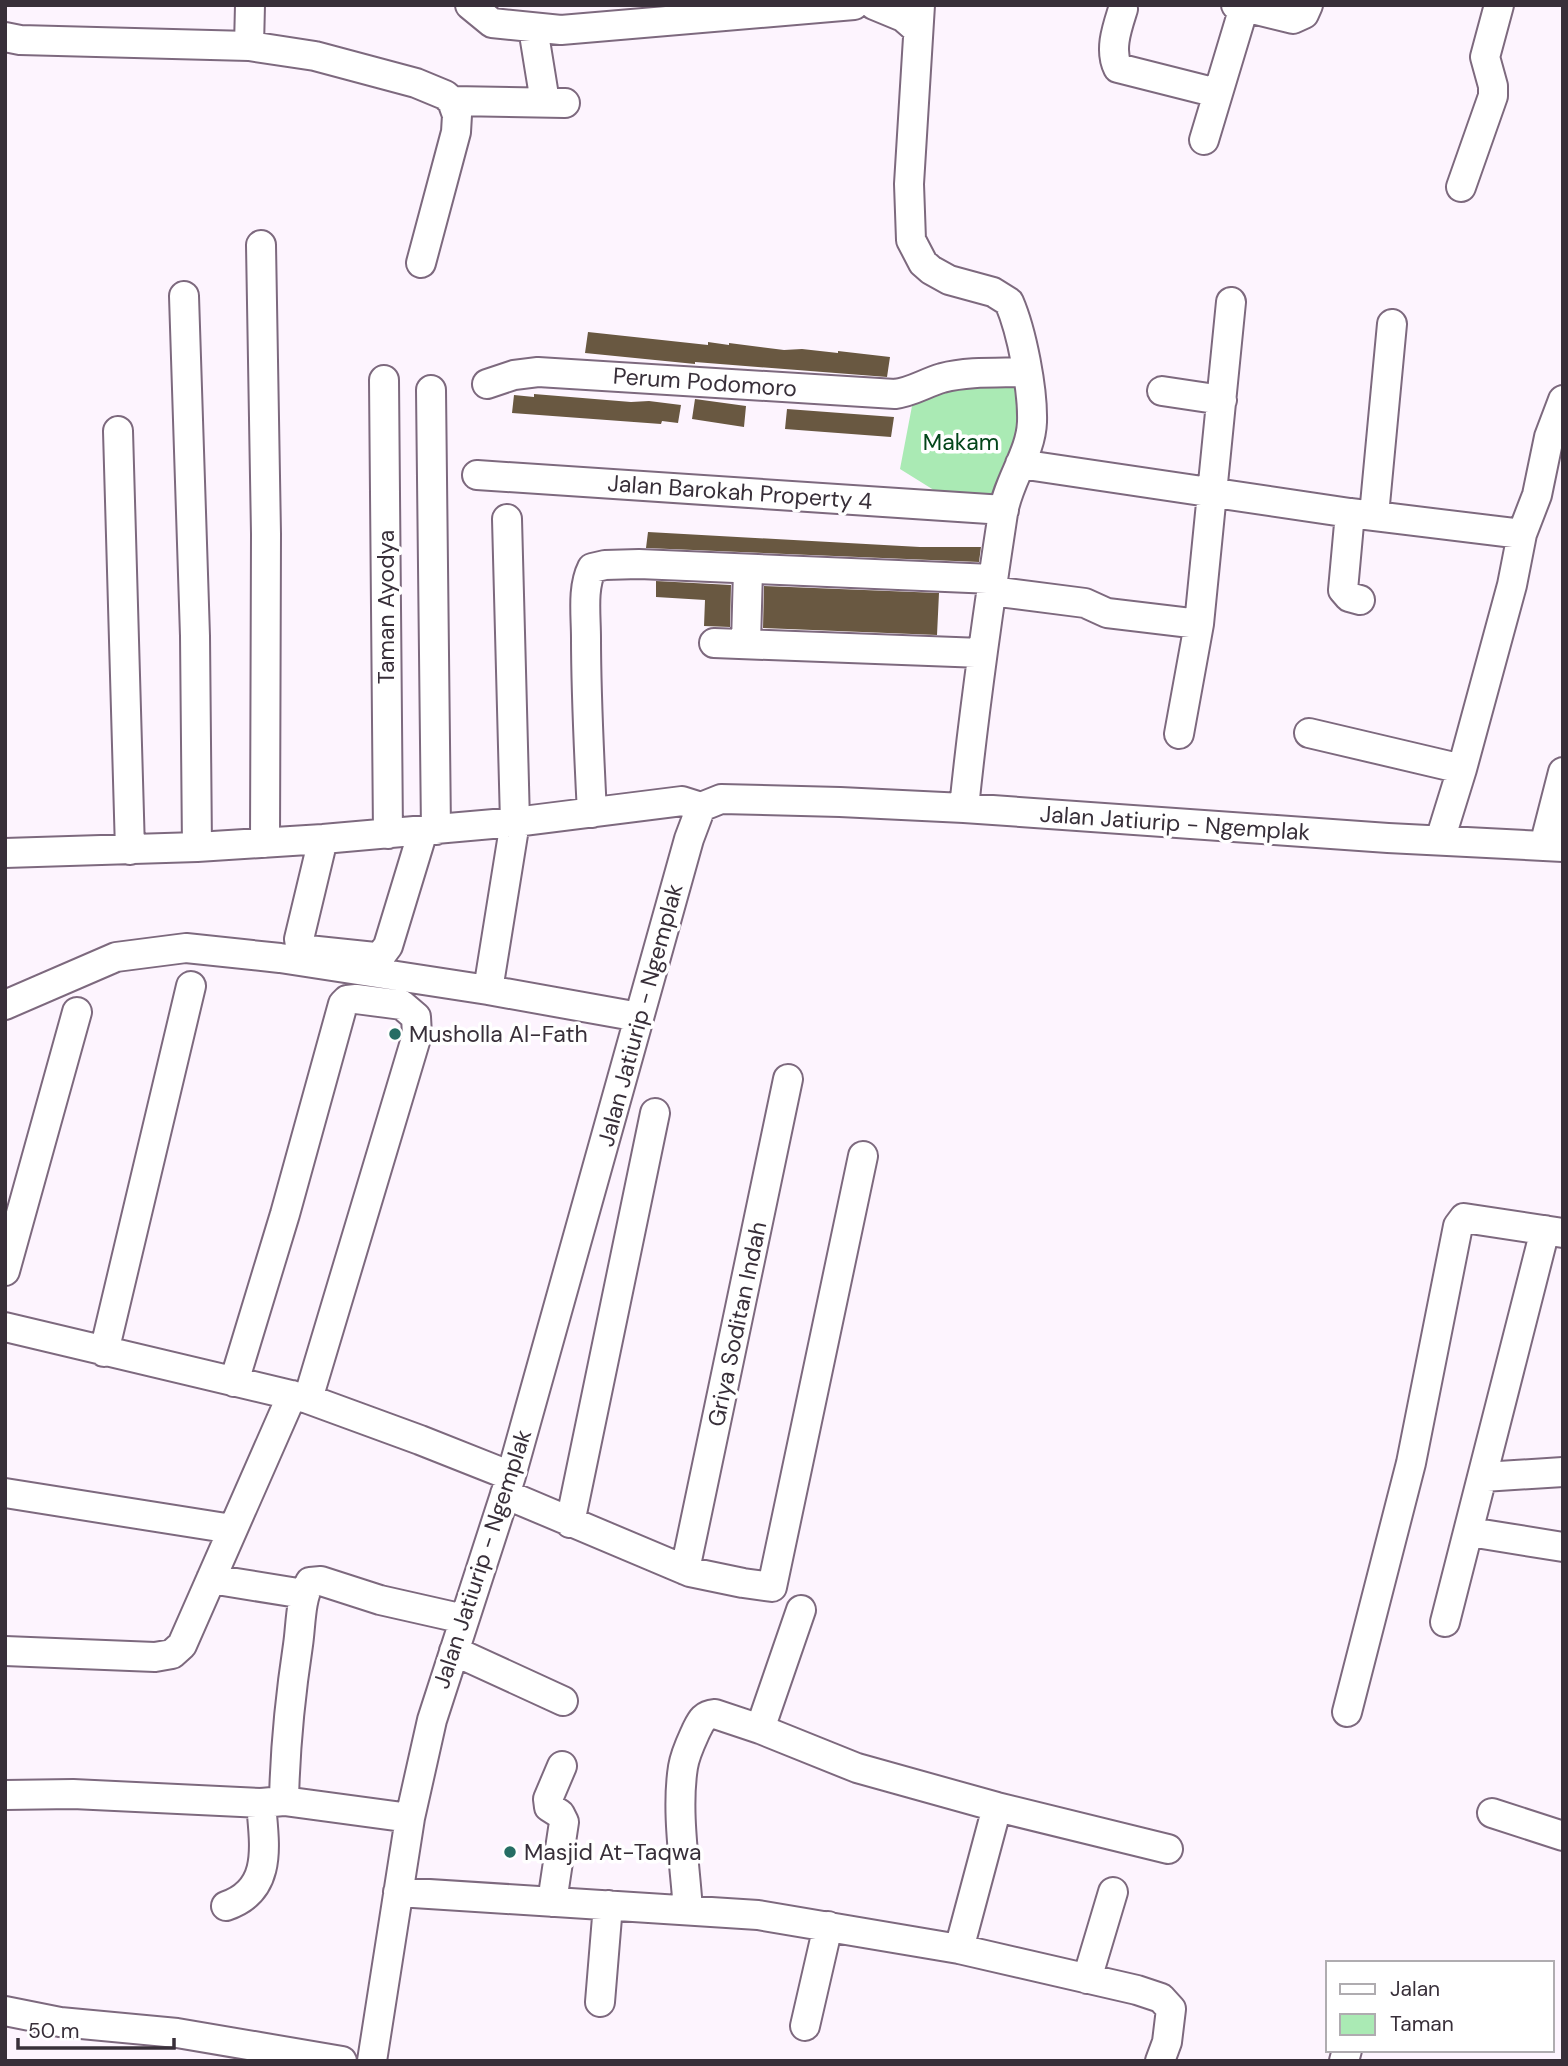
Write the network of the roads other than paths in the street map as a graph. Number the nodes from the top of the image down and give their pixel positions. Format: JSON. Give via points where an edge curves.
{"nodes":[{"id":1,"x":250,"y":5,"type":"edge"},
{"id":2,"x":470,"y":5,"type":"edge"},
{"id":3,"x":854,"y":5,"type":"edge"},
{"id":4,"x":874,"y":5,"type":"edge"},
{"id":5,"x":1499,"y":5,"type":"edge"},
{"id":6,"x":1120,"y":6,"type":"edge"},
{"id":7,"x":1240,"y":6,"type":"edge"},
{"id":8,"x":1314,"y":13,"type":"edge"},
{"id":9,"x":919,"y":16,"type":"edge"},
{"id":10,"x":533,"y":28,"type":"junction"},
{"id":11,"x":5,"y":37,"type":"edge"},
{"id":12,"x":249,"y":46,"type":"junction"},
{"id":13,"x":1217,"y":93,"type":"junction"},
{"id":14,"x":452,"y":102,"type":"junction"},
{"id":15,"x":1204,"y":140,"type":"dead end"},
{"id":16,"x":1461,"y":187,"type":"dead end"},
{"id":17,"x":261,"y":245,"type":"dead end"},
{"id":18,"x":421,"y":263,"type":"dead end"},
{"id":19,"x":184,"y":296,"type":"dead end"},
{"id":20,"x":1231,"y":302,"type":"dead end"},
{"id":21,"x":1392,"y":324,"type":"dead end"},
{"id":22,"x":1027,"y":372,"type":"junction"},
{"id":23,"x":384,"y":380,"type":"dead end"},
{"id":24,"x":487,"y":384,"type":"dead end"},
{"id":25,"x":431,"y":390,"type":"dead end"},
{"id":26,"x":1162,"y":391,"type":"dead end"},
{"id":27,"x":1222,"y":400,"type":"junction"},
{"id":28,"x":1563,"y":400,"type":"edge"},
{"id":29,"x":118,"y":431,"type":"dead end"},
{"id":30,"x":1020,"y":464,"type":"junction"},
{"id":31,"x":477,"y":475,"type":"dead end"},
{"id":32,"x":1214,"y":492,"type":"junction"},
{"id":33,"x":1003,"y":510,"type":"junction"},
{"id":34,"x":1362,"y":514,"type":"junction"},
{"id":35,"x":508,"y":519,"type":"dead end"},
{"id":36,"x":1522,"y":534,"type":"junction"},
{"id":37,"x":748,"y":570,"type":"junction"},
{"id":38,"x":992,"y":585,"type":"junction"},
{"id":39,"x":1360,"y":600,"type":"dead end"},
{"id":40,"x":1199,"y":624,"type":"junction"},
{"id":41,"x":714,"y":643,"type":"dead end"},
{"id":42,"x":746,"y":643,"type":"junction"},
{"id":43,"x":982,"y":653,"type":"junction"},
{"id":44,"x":1309,"y":733,"type":"dead end"},
{"id":45,"x":1179,"y":734,"type":"dead end"},
{"id":46,"x":1462,"y":769,"type":"junction"},
{"id":47,"x":1563,"y":772,"type":"edge"},
{"id":48,"x":701,"y":807,"type":"junction"},
{"id":49,"x":964,"y":808,"type":"junction"},
{"id":50,"x":592,"y":813,"type":"junction"},
{"id":51,"x":515,"y":822,"type":"junction"},
{"id":52,"x":429,"y":830,"type":"junction"},
{"id":53,"x":388,"y":834,"type":"junction"},
{"id":54,"x":323,"y":839,"type":"junction"},
{"id":55,"x":1440,"y":840,"type":"junction"},
{"id":56,"x":265,"y":843,"type":"junction"},
{"id":57,"x":1554,"y":846,"type":"edge"},
{"id":58,"x":197,"y":847,"type":"junction"},
{"id":59,"x":130,"y":850,"type":"junction"},
{"id":60,"x":5,"y":853,"type":"edge"},
{"id":61,"x":191,"y":986,"type":"dead end"},
{"id":62,"x":488,"y":990,"type":"junction"},
{"id":63,"x":5,"y":1004,"type":"edge"},
{"id":64,"x":77,"y":1012,"type":"dead end"},
{"id":65,"x":636,"y":1032,"type":"junction"},
{"id":66,"x":788,"y":1079,"type":"dead end"},
{"id":67,"x":655,"y":1113,"type":"dead end"},
{"id":68,"x":863,"y":1156,"type":"dead end"},
{"id":69,"x":1554,"y":1231,"type":"edge"},
{"id":70,"x":5,"y":1271,"type":"edge"},
{"id":71,"x":5,"y":1328,"type":"edge"},
{"id":72,"x":104,"y":1352,"type":"junction"},
{"id":73,"x":234,"y":1382,"type":"junction"},
{"id":74,"x":300,"y":1397,"type":"junction"},
{"id":75,"x":1563,"y":1472,"type":"edge"},
{"id":76,"x":1483,"y":1477,"type":"junction"},
{"id":77,"x":508,"y":1485,"type":"junction"},
{"id":78,"x":5,"y":1493,"type":"edge"},
{"id":79,"x":570,"y":1523,"type":"junction"},
{"id":80,"x":232,"y":1529,"type":"junction"},
{"id":81,"x":1470,"y":1532,"type":"junction"},
{"id":82,"x":1563,"y":1547,"type":"edge"},
{"id":83,"x":685,"y":1570,"type":"junction"},
{"id":84,"x":211,"y":1579,"type":"junction"},
{"id":85,"x":304,"y":1594,"type":"junction"},
{"id":86,"x":801,"y":1610,"type":"dead end"},
{"id":87,"x":464,"y":1619,"type":"junction"},
{"id":88,"x":1445,"y":1622,"type":"dead end"},
{"id":89,"x":5,"y":1651,"type":"edge"},
{"id":90,"x":454,"y":1651,"type":"junction"},
{"id":91,"x":563,"y":1701,"type":"dead end"},
{"id":92,"x":1347,"y":1712,"type":"dead end"},
{"id":93,"x":760,"y":1729,"type":"junction"},
{"id":94,"x":562,"y":1766,"type":"dead end"},
{"id":95,"x":5,"y":1795,"type":"edge"},
{"id":96,"x":272,"y":1802,"type":"junction"},
{"id":97,"x":997,"y":1807,"type":"junction"},
{"id":98,"x":1492,"y":1813,"type":"dead end"},
{"id":99,"x":411,"y":1818,"type":"junction"},
{"id":100,"x":1563,"y":1836,"type":"edge"},
{"id":101,"x":1168,"y":1849,"type":"dead end"},
{"id":102,"x":398,"y":1892,"type":"junction"},
{"id":103,"x":1113,"y":1892,"type":"dead end"},
{"id":104,"x":552,"y":1902,"type":"junction"},
{"id":105,"x":608,"y":1905,"type":"junction"},
{"id":106,"x":226,"y":1906,"type":"dead end"},
{"id":107,"x":688,"y":1910,"type":"junction"},
{"id":108,"x":828,"y":1926,"type":"junction"},
{"id":109,"x":959,"y":1949,"type":"junction"},
{"id":110,"x":1087,"y":1979,"type":"junction"},
{"id":111,"x":600,"y":2002,"type":"dead end"},
{"id":112,"x":5,"y":2011,"type":"edge"},
{"id":113,"x":806,"y":2026,"type":"dead end"},
{"id":114,"x":342,"y":2061,"type":"edge"},
{"id":115,"x":372,"y":2061,"type":"edge"},
{"id":116,"x":1160,"y":2061,"type":"edge"}],
"edges":[{"from":1,"to":12,"type":"street"},
{"from":2,"to":10,"type":"street","via":[[492,23]]},
{"from":3,"to":10,"type":"street","via":[[599,28]]},
{"from":4,"to":9,"type":"street","via":[[903,17]]},
{"from":5,"to":16,"type":"street","via":[[1485,57],[1493,96]]},
{"from":6,"to":13,"type":"street","via":[[1113,55],[1118,68]]},
{"from":7,"to":8,"type":"street","via":[[1293,19]]},
{"from":7,"to":13,"type":"street"},
{"from":9,"to":22,"type":"street","via":[[909,184],[911,240],[931,270],[1009,302]]},
{"from":10,"to":14,"type":"street","via":[[555,102]]},
{"from":11,"to":12,"type":"street"},
{"from":12,"to":14,"type":"street","via":[[315,56],[416,83]]},
{"from":13,"to":15,"type":"street"},
{"from":14,"to":18,"type":"street","via":[[456,132]]},
{"from":17,"to":56,"type":"street"},
{"from":19,"to":58,"type":"street"},
{"from":20,"to":27,"type":"street"},
{"from":21,"to":34,"type":"street"},
{"from":22,"to":24,"type":"street","name":"Perum Podomoro","via":[[961,374],[895,394],[538,372]]},
{"from":22,"to":30,"type":"street","via":[[1032,425]]},
{"from":23,"to":53,"type":"street","name":"Taman Ayodya"},
{"from":25,"to":52,"type":"street"},
{"from":26,"to":27,"type":"street"},
{"from":27,"to":32,"type":"street"},
{"from":28,"to":36,"type":"street"},
{"from":29,"to":59,"type":"street"},
{"from":30,"to":32,"type":"street"},
{"from":30,"to":33,"type":"street"},
{"from":31,"to":33,"type":"street","name":"Jalan Barokah Property 4"},
{"from":32,"to":34,"type":"street"},
{"from":32,"to":40,"type":"street"},
{"from":33,"to":38,"type":"street"},
{"from":34,"to":36,"type":"street"},
{"from":34,"to":39,"type":"street","via":[[1343,590]]},
{"from":35,"to":51,"type":"street"},
{"from":36,"to":46,"type":"street"},
{"from":37,"to":38,"type":"street"},
{"from":37,"to":42,"type":"street"},
{"from":37,"to":50,"type":"street","via":[[621,563],[592,568],[586,580]]},
{"from":38,"to":40,"type":"street","via":[[1085,603],[1107,613]]},
{"from":38,"to":43,"type":"street"},
{"from":40,"to":45,"type":"street"},
{"from":41,"to":42,"type":"street"},
{"from":42,"to":43,"type":"street"},
{"from":43,"to":49,"type":"street"},
{"from":44,"to":46,"type":"street"},
{"from":46,"to":55,"type":"street"},
{"from":47,"to":57,"type":"street"},
{"from":48,"to":49,"type":"street","name":"Jalan Jatiurip - Ngemplak","via":[[721,799],[746,799]]},
{"from":48,"to":50,"type":"street","via":[[682,801]]},
{"from":48,"to":65,"type":"street","name":"Jalan Jatiurip - Ngemplak"},
{"from":49,"to":55,"type":"street","name":"Jalan Jatiurip - Ngemplak"},
{"from":50,"to":51,"type":"street"},
{"from":51,"to":52,"type":"street"},
{"from":51,"to":62,"type":"street"},
{"from":52,"to":53,"type":"street"},
{"from":52,"to":54,"type":"street","via":[[388,946],[375,957],[308,950],[300,945]]},
{"from":53,"to":54,"type":"street"},
{"from":54,"to":56,"type":"street"},
{"from":55,"to":57,"type":"street","name":"Jalan Jatiurip - Ngemplak"},
{"from":56,"to":58,"type":"street"},
{"from":58,"to":59,"type":"street"},
{"from":59,"to":60,"type":"street"},
{"from":61,"to":72,"type":"street"},
{"from":62,"to":63,"type":"street","via":[[186,948],[116,957]]},
{"from":62,"to":65,"type":"street"},
{"from":64,"to":70,"type":"street"},
{"from":65,"to":77,"type":"street","name":"Jalan Jatiurip - Ngemplak"},
{"from":66,"to":83,"type":"street","name":"Griya Soditan Indah"},
{"from":67,"to":79,"type":"street"},
{"from":68,"to":83,"type":"street","via":[[772,1587]]},
{"from":69,"to":76,"type":"street"},
{"from":69,"to":92,"type":"street","via":[[1464,1218],[1458,1226],[1411,1463]]},
{"from":71,"to":72,"type":"street"},
{"from":72,"to":73,"type":"street"},
{"from":73,"to":74,"type":"street"},
{"from":73,"to":74,"type":"street","via":[[342,1004],[356,999],[402,1005],[416,1017],[417,1035]]},
{"from":74,"to":77,"type":"street","via":[[420,1440]]},
{"from":74,"to":80,"type":"street"},
{"from":75,"to":76,"type":"street"},
{"from":76,"to":81,"type":"street"},
{"from":77,"to":79,"type":"street"},
{"from":77,"to":87,"type":"street","name":"Jalan Jatiurip - Ngemplak"},
{"from":78,"to":80,"type":"street"},
{"from":79,"to":83,"type":"street"},
{"from":80,"to":84,"type":"street"},
{"from":81,"to":82,"type":"street"},
{"from":81,"to":88,"type":"street"},
{"from":84,"to":85,"type":"street"},
{"from":84,"to":89,"type":"street","via":[[182,1645],[172,1654]]},
{"from":85,"to":87,"type":"street","via":[[310,1582],[321,1581]]},
{"from":85,"to":96,"type":"street","via":[[286,1737]]},
{"from":86,"to":93,"type":"street"},
{"from":87,"to":90,"type":"street","name":"Jalan Jatiurip - Ngemplak"},
{"from":90,"to":91,"type":"street"},
{"from":90,"to":99,"type":"street","name":"Jalan Jatiurip - Ngemplak","via":[[432,1720]]},
{"from":93,"to":97,"type":"street","via":[[857,1768]]},
{"from":93,"to":107,"type":"street","via":[[707,1714],[687,1752],[682,1817]]},
{"from":94,"to":104,"type":"street","via":[[548,1799],[549,1807],[564,1822]]},
{"from":95,"to":96,"type":"street"},
{"from":96,"to":99,"type":"street"},
{"from":96,"to":106,"type":"street","via":[[259,1881]]},
{"from":97,"to":101,"type":"street"},
{"from":97,"to":109,"type":"street"},
{"from":98,"to":100,"type":"street"},
{"from":99,"to":102,"type":"street","name":"Jalan Jatiurip - Ngemplak"},
{"from":102,"to":104,"type":"street"},
{"from":102,"to":115,"type":"street","name":"Jalan Jatiurip - Ngemplak"},
{"from":103,"to":110,"type":"street"},
{"from":104,"to":105,"type":"street"},
{"from":105,"to":107,"type":"street"},
{"from":105,"to":111,"type":"street"},
{"from":107,"to":108,"type":"street"},
{"from":108,"to":109,"type":"street"},
{"from":108,"to":113,"type":"street"},
{"from":109,"to":110,"type":"street"},
{"from":110,"to":116,"type":"street","via":[[1161,1998],[1171,2009]]},
{"from":112,"to":114,"type":"street"}]}
